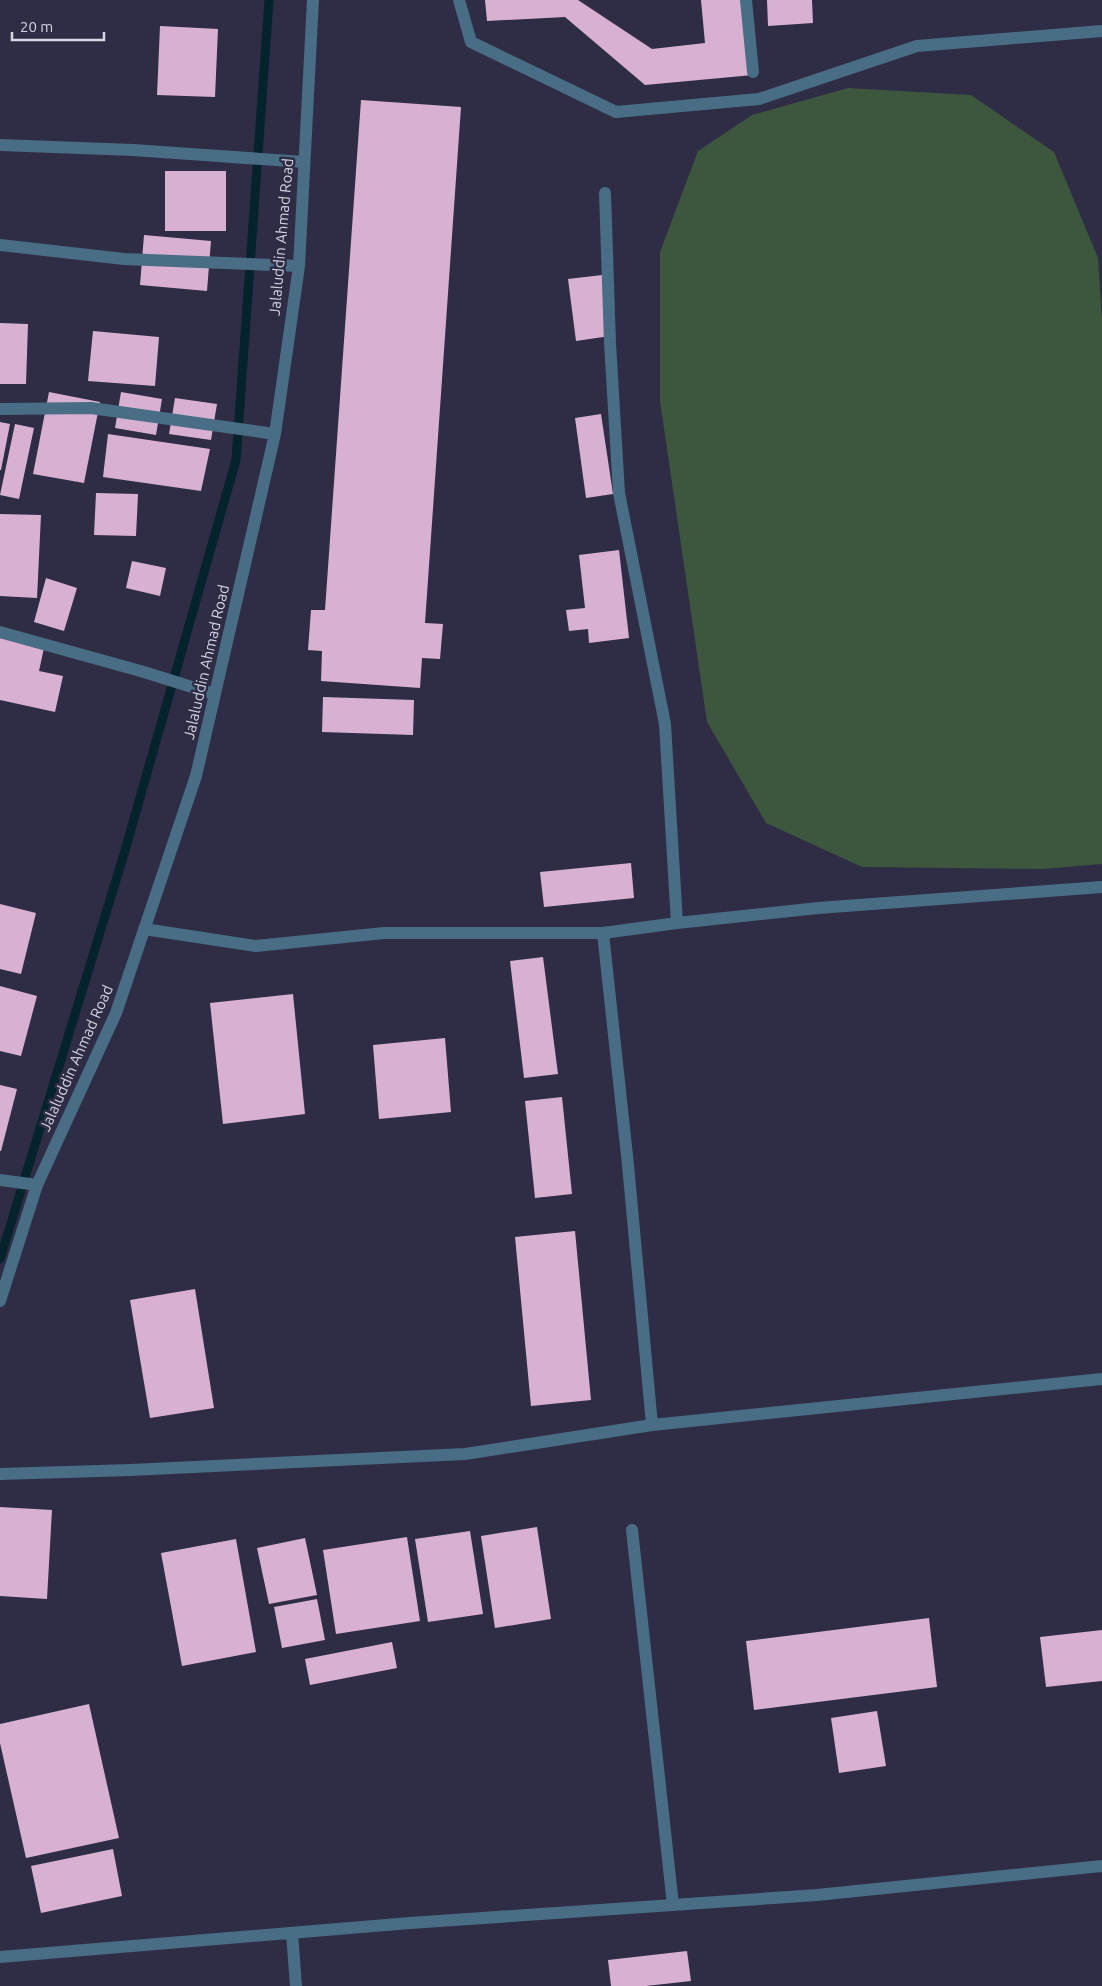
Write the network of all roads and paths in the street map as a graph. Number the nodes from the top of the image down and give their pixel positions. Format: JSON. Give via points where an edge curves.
{"nodes":[{"id":1,"x":313,"y":0,"type":"edge"},
{"id":2,"x":459,"y":0,"type":"edge"},
{"id":3,"x":746,"y":0,"type":"edge"},
{"id":4,"x":1102,"y":31,"type":"edge"},
{"id":5,"x":753,"y":72,"type":"dead end"},
{"id":6,"x":0,"y":144,"type":"edge"},
{"id":7,"x":304,"y":162,"type":"junction"},
{"id":8,"x":605,"y":193,"type":"dead end"},
{"id":9,"x":0,"y":245,"type":"edge"},
{"id":10,"x":298,"y":266,"type":"junction"},
{"id":11,"x":0,"y":409,"type":"edge"},
{"id":12,"x":275,"y":434,"type":"junction"},
{"id":13,"x":0,"y":632,"type":"edge"},
{"id":14,"x":214,"y":694,"type":"junction"},
{"id":15,"x":1102,"y":887,"type":"edge"},
{"id":16,"x":677,"y":923,"type":"junction"},
{"id":17,"x":144,"y":929,"type":"junction"},
{"id":18,"x":603,"y":933,"type":"junction"},
{"id":19,"x":0,"y":1180,"type":"edge"},
{"id":20,"x":37,"y":1185,"type":"junction"},
{"id":21,"x":0,"y":1301,"type":"edge"},
{"id":22,"x":1102,"y":1379,"type":"edge"},
{"id":23,"x":652,"y":1425,"type":"junction"},
{"id":24,"x":0,"y":1474,"type":"edge"},
{"id":25,"x":632,"y":1530,"type":"dead end"},
{"id":26,"x":1102,"y":1866,"type":"edge"},
{"id":27,"x":673,"y":1905,"type":"junction"},
{"id":28,"x":292,"y":1933,"type":"junction"},
{"id":29,"x":0,"y":1957,"type":"edge"},
{"id":30,"x":296,"y":1986,"type":"edge"}],
"edges":[{"from":1,"to":7,"type":"street","name":"Jalaluddin Ahmad Road"},
{"from":2,"to":4,"type":"street","via":[[470,42],[616,112],[759,99],[917,46]]},
{"from":3,"to":5,"type":"street"},
{"from":6,"to":7,"type":"street"},
{"from":7,"to":10,"type":"street","name":"Jalaluddin Ahmad Road"},
{"from":8,"to":16,"type":"street","via":[[619,493],[665,724]]},
{"from":9,"to":10,"type":"street","via":[[124,260]]},
{"from":10,"to":12,"type":"street","name":"Jalaluddin Ahmad Road"},
{"from":11,"to":12,"type":"street","via":[[91,408]]},
{"from":12,"to":14,"type":"street","name":"Jalaluddin Ahmad Road"},
{"from":13,"to":14,"type":"street"},
{"from":14,"to":17,"type":"street","name":"Jalaluddin Ahmad Road","via":[[196,776]]},
{"from":15,"to":16,"type":"street","via":[[818,908]]},
{"from":16,"to":18,"type":"street"},
{"from":17,"to":18,"type":"street","via":[[256,946],[384,933]]},
{"from":17,"to":20,"type":"street","name":"Jalaluddin Ahmad Road","via":[[116,1013]]},
{"from":18,"to":23,"type":"street"},
{"from":19,"to":20,"type":"street"},
{"from":20,"to":21,"type":"street","name":"Jalaluddin Ahmad Road"},
{"from":22,"to":23,"type":"street"},
{"from":23,"to":24,"type":"street","via":[[465,1454]]},
{"from":25,"to":27,"type":"street"},
{"from":26,"to":27,"type":"street","via":[[816,1895]]},
{"from":27,"to":28,"type":"street"},
{"from":28,"to":29,"type":"street"},
{"from":28,"to":30,"type":"street"}]}
